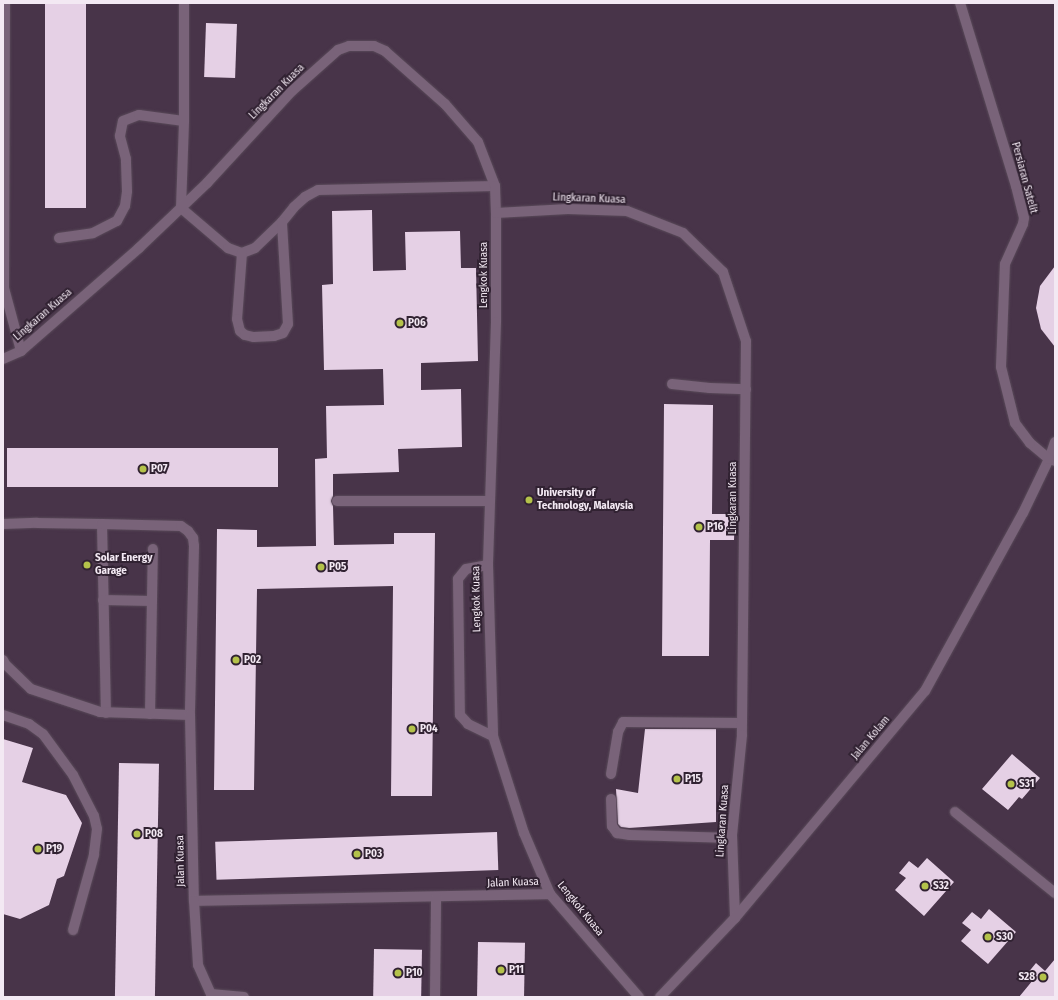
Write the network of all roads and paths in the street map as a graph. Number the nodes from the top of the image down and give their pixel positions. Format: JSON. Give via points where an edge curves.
{"nodes":[{"id":1,"x":5,"y":3,"type":"edge"},
{"id":2,"x":184,"y":3,"type":"edge"},
{"id":3,"x":960,"y":3,"type":"edge"},
{"id":4,"x":184,"y":121,"type":"junction"},
{"id":5,"x":4,"y":123,"type":"edge"},
{"id":6,"x":495,"y":186,"type":"junction"},
{"id":7,"x":181,"y":208,"type":"junction"},
{"id":8,"x":496,"y":213,"type":"junction"},
{"id":9,"x":282,"y":222,"type":"junction"},
{"id":10,"x":59,"y":238,"type":"dead end"},
{"id":11,"x":242,"y":253,"type":"junction"},
{"id":12,"x":21,"y":351,"type":"junction"},
{"id":13,"x":3,"y":359,"type":"edge"},
{"id":14,"x":672,"y":384,"type":"dead end"},
{"id":15,"x":746,"y":389,"type":"junction"},
{"id":16,"x":1055,"y":442,"type":"edge"},
{"id":17,"x":1052,"y":460,"type":"edge"},
{"id":18,"x":337,"y":501,"type":"dead end"},
{"id":19,"x":490,"y":501,"type":"junction"},
{"id":20,"x":3,"y":524,"type":"edge"},
{"id":21,"x":102,"y":524,"type":"junction"},
{"id":22,"x":153,"y":549,"type":"dead end"},
{"id":23,"x":488,"y":565,"type":"junction"},
{"id":24,"x":103,"y":600,"type":"junction"},
{"id":25,"x":152,"y":601,"type":"junction"},
{"id":26,"x":3,"y":660,"type":"edge"},
{"id":27,"x":106,"y":713,"type":"junction"},
{"id":28,"x":150,"y":714,"type":"junction"},
{"id":29,"x":3,"y":715,"type":"edge"},
{"id":30,"x":190,"y":715,"type":"junction"},
{"id":31,"x":742,"y":724,"type":"junction"},
{"id":32,"x":493,"y":736,"type":"junction"},
{"id":33,"x":612,"y":774,"type":"dead end"},
{"id":34,"x":611,"y":799,"type":"dead end"},
{"id":35,"x":955,"y":812,"type":"dead end"},
{"id":36,"x":732,"y":838,"type":"junction"},
{"id":37,"x":1055,"y":893,"type":"edge"},
{"id":38,"x":550,"y":894,"type":"junction"},
{"id":39,"x":436,"y":897,"type":"junction"},
{"id":40,"x":194,"y":901,"type":"junction"},
{"id":41,"x":735,"y":918,"type":"junction"},
{"id":42,"x":73,"y":930,"type":"dead end"},
{"id":43,"x":244,"y":997,"type":"edge"},
{"id":44,"x":435,"y":997,"type":"edge"},
{"id":45,"x":639,"y":997,"type":"edge"},
{"id":46,"x":660,"y":997,"type":"edge"}],
"edges":[{"from":1,"to":5,"type":"street"},
{"from":2,"to":4,"type":"street"},
{"from":3,"to":17,"type":"street","name":"Persiaran Satelit","via":[[1024,218],[1005,264],[1001,367],[1015,423],[1030,443]]},
{"from":4,"to":7,"type":"street"},
{"from":4,"to":10,"type":"street","via":[[139,115],[123,121],[120,136],[126,159],[127,191],[125,206],[117,221],[93,233]]},
{"from":5,"to":12,"type":"street","via":[[4,288]]},
{"from":6,"to":7,"type":"street","name":"Lingkaran Kuasa","via":[[478,142],[446,104],[385,52],[374,46],[360,45],[338,50],[292,91]]},
{"from":6,"to":8,"type":"street","name":"Lingkaran Kuasa"},
{"from":6,"to":9,"type":"street","via":[[318,190],[305,197]]},
{"from":7,"to":11,"type":"street","via":[[228,248]]},
{"from":7,"to":12,"type":"street","name":"Lingkaran Kuasa"},
{"from":8,"to":15,"type":"street","name":"Lingkaran Kuasa","via":[[568,209],[627,211],[682,233],[723,272],[746,342]]},
{"from":8,"to":19,"type":"street","name":"Lengkok Kuasa","via":[[496,322]]},
{"from":9,"to":11,"type":"street","via":[[255,248]]},
{"from":9,"to":11,"type":"street","via":[[288,324],[283,333],[254,337],[240,331],[237,319]]},
{"from":12,"to":13,"type":"street","name":"Lingkaran Kuasa"},
{"from":14,"to":15,"type":"street"},
{"from":15,"to":31,"type":"street","name":"Lingkaran Kuasa"},
{"from":16,"to":17,"type":"street","name":"Jalan Kolam"},
{"from":17,"to":41,"type":"street","name":"Jalan Kolam","via":[[925,691]]},
{"from":18,"to":19,"type":"street"},
{"from":19,"to":23,"type":"street","name":"Lengkok Kuasa"},
{"from":20,"to":21,"type":"street","name":"Jalan Kuasa"},
{"from":21,"to":24,"type":"street"},
{"from":21,"to":30,"type":"street","name":"Jalan Kuasa","via":[[180,526],[193,538]]},
{"from":22,"to":25,"type":"street"},
{"from":23,"to":32,"type":"street","name":"Lengkok Kuasa"},
{"from":23,"to":32,"type":"street","via":[[466,569],[458,579],[460,715],[468,724]]},
{"from":24,"to":25,"type":"street"},
{"from":24,"to":27,"type":"street"},
{"from":25,"to":28,"type":"street"},
{"from":26,"to":27,"type":"street","via":[[31,689]]},
{"from":27,"to":28,"type":"street"},
{"from":28,"to":30,"type":"street"},
{"from":29,"to":42,"type":"street","via":[[29,724],[43,734],[73,775],[94,816],[97,829],[94,855]]},
{"from":30,"to":40,"type":"street","name":"Jalan Kuasa"},
{"from":31,"to":33,"type":"street","via":[[623,722],[618,732]]},
{"from":31,"to":36,"type":"street","name":"Lingkaran Kuasa"},
{"from":32,"to":38,"type":"street","name":"Lengkok Kuasa","via":[[524,833]]},
{"from":34,"to":36,"type":"street","via":[[612,826],[617,833]]},
{"from":35,"to":37,"type":"street"},
{"from":36,"to":41,"type":"street","name":"Lingkaran Kuasa"},
{"from":38,"to":39,"type":"street","name":"Jalan Kuasa"},
{"from":38,"to":45,"type":"street","name":"Lengkok Kuasa"},
{"from":39,"to":40,"type":"street","name":"Jalan Kuasa"},
{"from":39,"to":44,"type":"street"},
{"from":40,"to":43,"type":"street","via":[[198,965],[210,994]]},
{"from":41,"to":46,"type":"street","name":"Jalan Kolam"}]}
